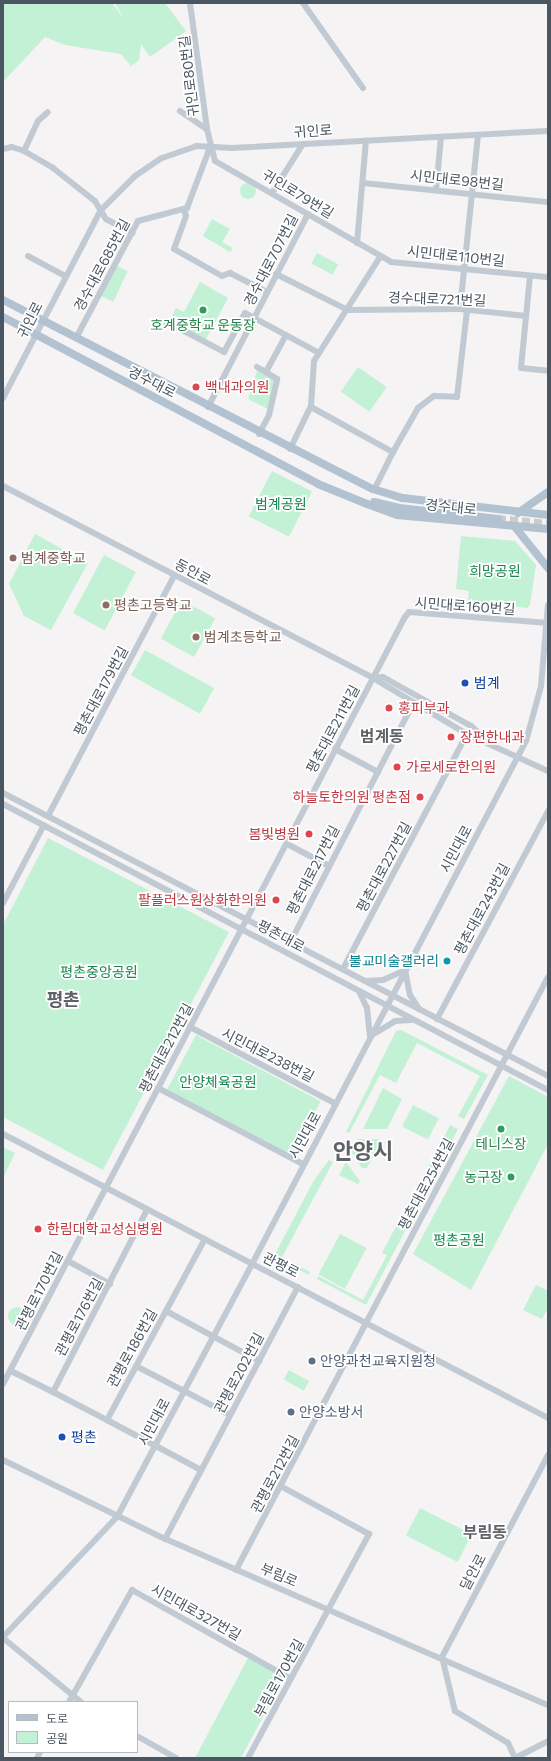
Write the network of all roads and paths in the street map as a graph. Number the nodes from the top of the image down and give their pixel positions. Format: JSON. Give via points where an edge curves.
{"nodes":[{"id":1,"x":190,"y":3,"type":"edge"},
{"id":2,"x":303,"y":3,"type":"edge"},
{"id":3,"x":363,"y":88,"type":"dead end"},
{"id":4,"x":180,"y":111,"type":"dead end"},
{"id":5,"x":48,"y":112,"type":"dead end"},
{"id":6,"x":207,"y":129,"type":"junction"},
{"id":7,"x":548,"y":131,"type":"edge"},
{"id":8,"x":478,"y":136,"type":"junction"},
{"id":9,"x":441,"y":137,"type":"junction"},
{"id":10,"x":366,"y":140,"type":"junction"},
{"id":11,"x":303,"y":144,"type":"junction"},
{"id":12,"x":210,"y":147,"type":"junction"},
{"id":13,"x":3,"y":149,"type":"edge"},
{"id":14,"x":24,"y":151,"type":"junction"},
{"id":15,"x":363,"y":183,"type":"junction"},
{"id":16,"x":436,"y":190,"type":"junction"},
{"id":17,"x":272,"y":193,"type":"junction"},
{"id":18,"x":471,"y":194,"type":"junction"},
{"id":19,"x":548,"y":202,"type":"edge"},
{"id":20,"x":102,"y":210,"type":"junction"},
{"id":21,"x":184,"y":210,"type":"junction"},
{"id":22,"x":308,"y":214,"type":"junction"},
{"id":23,"x":132,"y":233,"type":"junction"},
{"id":24,"x":357,"y":243,"type":"junction"},
{"id":25,"x":28,"y":256,"type":"dead end"},
{"id":26,"x":380,"y":257,"type":"junction"},
{"id":27,"x":464,"y":269,"type":"junction"},
{"id":28,"x":276,"y":274,"type":"junction"},
{"id":29,"x":65,"y":276,"type":"junction"},
{"id":30,"x":530,"y":276,"type":"junction"},
{"id":31,"x":548,"y":277,"type":"edge"},
{"id":32,"x":267,"y":292,"type":"junction"},
{"id":33,"x":3,"y":300,"type":"edge"},
{"id":34,"x":464,"y":309,"type":"junction"},
{"id":35,"x":348,"y":310,"type":"junction"},
{"id":36,"x":526,"y":316,"type":"junction"},
{"id":37,"x":3,"y":317,"type":"edge"},
{"id":38,"x":255,"y":317,"type":"junction"},
{"id":39,"x":43,"y":321,"type":"junction"},
{"id":40,"x":165,"y":322,"type":"dead end"},
{"id":41,"x":35,"y":335,"type":"junction"},
{"id":42,"x":286,"y":335,"type":"junction"},
{"id":43,"x":76,"y":338,"type":"junction"},
{"id":44,"x":319,"y":353,"type":"junction"},
{"id":45,"x":258,"y":366,"type":"dead end"},
{"id":46,"x":548,"y":370,"type":"edge"},
{"id":47,"x":266,"y":372,"type":"junction"},
{"id":48,"x":3,"y":398,"type":"edge"},
{"id":49,"x":208,"y":407,"type":"junction"},
{"id":50,"x":311,"y":407,"type":"junction"},
{"id":51,"x":259,"y":434,"type":"junction"},
{"id":52,"x":294,"y":451,"type":"junction"},
{"id":53,"x":393,"y":452,"type":"junction"},
{"id":54,"x":290,"y":467,"type":"junction"},
{"id":55,"x":3,"y":486,"type":"edge"},
{"id":56,"x":374,"y":490,"type":"junction"},
{"id":57,"x":548,"y":492,"type":"edge"},
{"id":58,"x":518,"y":513,"type":"junction"},
{"id":59,"x":548,"y":515,"type":"edge"},
{"id":60,"x":515,"y":527,"type":"junction"},
{"id":61,"x":548,"y":529,"type":"edge"},
{"id":62,"x":548,"y":568,"type":"edge"},
{"id":63,"x":174,"y":576,"type":"junction"},
{"id":64,"x":548,"y":605,"type":"edge"},
{"id":65,"x":547,"y":623,"type":"edge"},
{"id":66,"x":373,"y":678,"type":"junction"},
{"id":67,"x":414,"y":704,"type":"junction"},
{"id":68,"x":467,"y":734,"type":"junction"},
{"id":69,"x":491,"y":743,"type":"junction"},
{"id":70,"x":336,"y":749,"type":"junction"},
{"id":71,"x":519,"y":757,"type":"junction"},
{"id":72,"x":378,"y":772,"type":"junction"},
{"id":73,"x":548,"y":772,"type":"edge"},
{"id":74,"x":3,"y":792,"type":"edge"},
{"id":75,"x":3,"y":804,"type":"edge"},
{"id":76,"x":548,"y":811,"type":"edge"},
{"id":77,"x":48,"y":816,"type":"junction"},
{"id":78,"x":44,"y":825,"type":"junction"},
{"id":79,"x":287,"y":844,"type":"junction"},
{"id":80,"x":329,"y":866,"type":"junction"},
{"id":81,"x":3,"y":903,"type":"edge"},
{"id":82,"x":248,"y":919,"type":"junction"},
{"id":83,"x":242,"y":929,"type":"junction"},
{"id":84,"x":291,"y":941,"type":"junction"},
{"id":85,"x":343,"y":969,"type":"junction"},
{"id":86,"x":405,"y":970,"type":"junction"},
{"id":87,"x":548,"y":977,"type":"edge"},
{"id":88,"x":364,"y":980,"type":"junction"},
{"id":89,"x":359,"y":991,"type":"junction"},
{"id":90,"x":391,"y":996,"type":"junction"},
{"id":91,"x":386,"y":1006,"type":"junction"},
{"id":92,"x":419,"y":1010,"type":"junction"},
{"id":93,"x":437,"y":1019,"type":"junction"},
{"id":94,"x":414,"y":1020,"type":"junction"},
{"id":95,"x":190,"y":1027,"type":"junction"},
{"id":96,"x":370,"y":1038,"type":"junction"},
{"id":97,"x":507,"y":1056,"type":"junction"},
{"id":98,"x":502,"y":1066,"type":"junction"},
{"id":99,"x":548,"y":1076,"type":"edge"},
{"id":100,"x":158,"y":1088,"type":"junction"},
{"id":101,"x":548,"y":1090,"type":"edge"},
{"id":102,"x":336,"y":1104,"type":"junction"},
{"id":103,"x":3,"y":1134,"type":"edge"},
{"id":104,"x":303,"y":1164,"type":"junction"},
{"id":105,"x":106,"y":1188,"type":"junction"},
{"id":106,"x":147,"y":1210,"type":"junction"},
{"id":107,"x":205,"y":1239,"type":"junction"},
{"id":108,"x":68,"y":1260,"type":"junction"},
{"id":109,"x":252,"y":1264,"type":"junction"},
{"id":110,"x":110,"y":1284,"type":"junction"},
{"id":111,"x":298,"y":1287,"type":"junction"},
{"id":112,"x":166,"y":1311,"type":"junction"},
{"id":113,"x":366,"y":1324,"type":"junction"},
{"id":114,"x":213,"y":1337,"type":"junction"},
{"id":115,"x":259,"y":1361,"type":"junction"},
{"id":116,"x":136,"y":1366,"type":"junction"},
{"id":117,"x":11,"y":1371,"type":"junction"},
{"id":118,"x":3,"y":1384,"type":"edge"},
{"id":119,"x":185,"y":1391,"type":"junction"},
{"id":120,"x":53,"y":1392,"type":"junction"},
{"id":121,"x":230,"y":1415,"type":"junction"},
{"id":122,"x":548,"y":1418,"type":"edge"},
{"id":123,"x":107,"y":1420,"type":"junction"},
{"id":124,"x":155,"y":1446,"type":"junction"},
{"id":125,"x":548,"y":1455,"type":"edge"},
{"id":126,"x":3,"y":1460,"type":"edge"},
{"id":127,"x":201,"y":1470,"type":"junction"},
{"id":128,"x":282,"y":1487,"type":"junction"},
{"id":129,"x":117,"y":1517,"type":"junction"},
{"id":130,"x":165,"y":1539,"type":"junction"},
{"id":131,"x":236,"y":1570,"type":"junction"},
{"id":132,"x":330,"y":1610,"type":"junction"},
{"id":133,"x":3,"y":1637,"type":"edge"},
{"id":134,"x":442,"y":1657,"type":"junction"},
{"id":135,"x":291,"y":1679,"type":"junction"},
{"id":136,"x":71,"y":1699,"type":"edge"},
{"id":137,"x":548,"y":1705,"type":"edge"},
{"id":138,"x":138,"y":1737,"type":"edge"},
{"id":139,"x":548,"y":1741,"type":"edge"},
{"id":140,"x":176,"y":1758,"type":"edge"},
{"id":141,"x":248,"y":1758,"type":"edge"},
{"id":142,"x":515,"y":1758,"type":"edge"}],
"edges":[{"from":1,"to":6,"type":"street","name":"귀인로80번길"},
{"from":2,"to":3,"type":"street"},
{"from":4,"to":6,"type":"street"},
{"from":5,"to":14,"type":"street","via":[[38,121]]},
{"from":6,"to":12,"type":"street","name":"귀인로80번길"},
{"from":7,"to":8,"type":"street","name":"귀인로"},
{"from":8,"to":9,"type":"street","name":"귀인로"},
{"from":8,"to":18,"type":"street"},
{"from":9,"to":10,"type":"street","name":"귀인로"},
{"from":9,"to":16,"type":"street"},
{"from":10,"to":11,"type":"street","name":"귀인로"},
{"from":10,"to":15,"type":"street"},
{"from":11,"to":12,"type":"street","name":"귀인로"},
{"from":11,"to":17,"type":"street"},
{"from":12,"to":17,"type":"street","name":"귀인로79번길","via":[[215,161]]},
{"from":12,"to":20,"type":"street","name":"귀인로","via":[[187,148],[162,158],[135,176]]},
{"from":12,"to":21,"type":"street","via":[[194,198]]},
{"from":13,"to":14,"type":"street","via":[[12,147]]},
{"from":14,"to":20,"type":"street","via":[[69,178]]},
{"from":15,"to":16,"type":"street","name":"시민대로98번길"},
{"from":15,"to":24,"type":"street"},
{"from":16,"to":18,"type":"street","name":"시민대로98번길"},
{"from":17,"to":22,"type":"street","name":"귀인로79번길"},
{"from":18,"to":19,"type":"street","name":"시민대로98번길"},
{"from":18,"to":27,"type":"street"},
{"from":20,"to":23,"type":"street","via":[[106,219]]},
{"from":20,"to":29,"type":"street","name":"귀인로"},
{"from":21,"to":23,"type":"street","name":"경수대로685번길","via":[[144,216]]},
{"from":21,"to":32,"type":"street","via":[[186,216],[174,249],[222,276],[230,273]]},
{"from":22,"to":24,"type":"street","name":"귀인로79번길"},
{"from":22,"to":28,"type":"street","name":"경수대로707번길"},
{"from":23,"to":43,"type":"street","name":"경수대로685번길"},
{"from":24,"to":26,"type":"street","name":"귀인로79번길"},
{"from":25,"to":29,"type":"street"},
{"from":26,"to":27,"type":"street","name":"시민대로110번길","via":[[391,262]]},
{"from":26,"to":35,"type":"street"},
{"from":27,"to":30,"type":"street","name":"시민대로110번길"},
{"from":27,"to":34,"type":"street"},
{"from":28,"to":32,"type":"street","name":"경수대로707번길"},
{"from":28,"to":35,"type":"street"},
{"from":29,"to":39,"type":"street","name":"귀인로"},
{"from":30,"to":31,"type":"street","name":"시민대로110번길"},
{"from":30,"to":36,"type":"street"},
{"from":32,"to":38,"type":"street","name":"경수대로707번길"},
{"from":33,"to":39,"type":"main road","name":"경수대로"},
{"from":34,"to":35,"type":"street","name":"경수대로721번길"},
{"from":34,"to":36,"type":"street","name":"경수대로721번길"},
{"from":34,"to":53,"type":"street","via":[[457,397],[434,396],[418,408]]},
{"from":35,"to":44,"type":"street"},
{"from":36,"to":46,"type":"street","via":[[521,368]]},
{"from":37,"to":41,"type":"main road","name":"경수대로"},
{"from":38,"to":40,"type":"street","via":[[245,313],[224,352]]},
{"from":38,"to":42,"type":"street","name":"경수대로707번길"},
{"from":38,"to":49,"type":"street","name":"경수대로707번길"},
{"from":39,"to":41,"type":"street","name":"귀인로"},
{"from":39,"to":43,"type":"main road","name":"경수대로"},
{"from":41,"to":48,"type":"street","name":"귀인로"},
{"from":41,"to":54,"type":"main road","name":"경수대로"},
{"from":42,"to":44,"type":"street","name":"경수대로707번길"},
{"from":42,"to":47,"type":"street"},
{"from":43,"to":49,"type":"main road","name":"경수대로"},
{"from":44,"to":50,"type":"street","via":[[311,367]]},
{"from":45,"to":47,"type":"street"},
{"from":47,"to":51,"type":"street","via":[[277,379],[270,415]]},
{"from":49,"to":51,"type":"main road","name":"경수대로"},
{"from":50,"to":52,"type":"street"},
{"from":50,"to":53,"type":"street"},
{"from":51,"to":52,"type":"main road","name":"경수대로"},
{"from":52,"to":54,"type":"main road","name":"경수대로","via":[[372,493],[401,502],[498,517],[376,502]]},
{"from":52,"to":56,"type":"main road","name":"경수대로"},
{"from":53,"to":56,"type":"street"},
{"from":54,"to":60,"type":"main road","name":"경수대로","via":[[318,484],[397,515]]},
{"from":55,"to":63,"type":"street","name":"동안로"},
{"from":56,"to":58,"type":"main road","name":"경수대로","via":[[403,498]]},
{"from":57,"to":58,"type":"main road"},
{"from":58,"to":59,"type":"main road","name":"경수대로"},
{"from":60,"to":61,"type":"main road","name":"경수대로"},
{"from":60,"to":62,"type":"main road"},
{"from":63,"to":66,"type":"street","name":"동안로"},
{"from":63,"to":77,"type":"street","name":"평촌대로179번길"},
{"from":64,"to":65,"type":"street","name":"시민대로"},
{"from":65,"to":66,"type":"street","name":"시민대로160번길","via":[[409,612]]},
{"from":65,"to":71,"type":"street","name":"시민대로","via":[[541,686],[534,718]]},
{"from":66,"to":67,"type":"street","name":"동안로"},
{"from":66,"to":69,"type":"street","name":"동안로","via":[[389,681],[471,726]]},
{"from":66,"to":70,"type":"street","name":"평촌대로211번길"},
{"from":67,"to":68,"type":"street","name":"동안로"},
{"from":67,"to":72,"type":"street","name":"평촌대로217번길"},
{"from":68,"to":69,"type":"street","name":"동안로"},
{"from":68,"to":85,"type":"street","name":"평촌대로227번길"},
{"from":69,"to":71,"type":"street","name":"동안로"},
{"from":70,"to":72,"type":"street"},
{"from":70,"to":79,"type":"street","name":"평촌대로211번길"},
{"from":71,"to":73,"type":"street","name":"동안로"},
{"from":71,"to":86,"type":"street","name":"시민대로"},
{"from":72,"to":80,"type":"street","name":"평촌대로217번길"},
{"from":74,"to":77,"type":"street","name":"평촌대로"},
{"from":75,"to":78,"type":"street","name":"평촌대로"},
{"from":76,"to":93,"type":"street","name":"평촌대로243번길"},
{"from":77,"to":82,"type":"street","name":"평촌대로"},
{"from":78,"to":81,"type":"street"},
{"from":78,"to":83,"type":"street","name":"평촌대로"},
{"from":79,"to":80,"type":"street"},
{"from":79,"to":82,"type":"street","name":"평촌대로211번길"},
{"from":80,"to":84,"type":"street","name":"평촌대로217번길"},
{"from":82,"to":83,"type":"street","name":"평촌대로212번길"},
{"from":82,"to":84,"type":"street","name":"평촌대로"},
{"from":83,"to":89,"type":"street","name":"평촌대로"},
{"from":83,"to":95,"type":"street","name":"평촌대로212번길"},
{"from":84,"to":85,"type":"street","name":"평촌대로"},
{"from":85,"to":88,"type":"street","name":"평촌대로"},
{"from":86,"to":88,"type":"street","via":[[383,980]]},
{"from":86,"to":90,"type":"street","name":"시민대로"},
{"from":86,"to":92,"type":"street","via":[[410,995]]},
{"from":87,"to":97,"type":"street","name":"평촌대로254번길"},
{"from":88,"to":90,"type":"street","name":"평촌대로"},
{"from":89,"to":91,"type":"street","name":"평촌대로"},
{"from":89,"to":96,"type":"street","via":[[367,1008]]},
{"from":90,"to":91,"type":"street","name":"시민대로"},
{"from":90,"to":92,"type":"street","name":"평촌대로"},
{"from":91,"to":94,"type":"street","name":"평촌대로"},
{"from":91,"to":96,"type":"street","name":"시민대로"},
{"from":92,"to":93,"type":"street","name":"평촌대로"},
{"from":93,"to":97,"type":"street","name":"평촌대로"},
{"from":94,"to":96,"type":"street","via":[[395,1021]]},
{"from":94,"to":98,"type":"street","name":"평촌대로"},
{"from":95,"to":100,"type":"street","name":"평촌대로212번길"},
{"from":95,"to":102,"type":"street","name":"시민대로238번길"},
{"from":96,"to":102,"type":"street","name":"시민대로"},
{"from":97,"to":98,"type":"street","name":"평촌대로254번길"},
{"from":97,"to":99,"type":"street","name":"평촌대로"},
{"from":98,"to":101,"type":"street","name":"평촌대로"},
{"from":98,"to":113,"type":"street","name":"평촌대로254번길"},
{"from":100,"to":104,"type":"street"},
{"from":100,"to":105,"type":"street","name":"평촌대로212번길"},
{"from":102,"to":104,"type":"street","name":"시민대로"},
{"from":103,"to":105,"type":"street","name":"관평로"},
{"from":104,"to":109,"type":"street","name":"시민대로"},
{"from":105,"to":106,"type":"street","name":"관평로"},
{"from":105,"to":108,"type":"street","name":"관평로170번길"},
{"from":106,"to":107,"type":"street","name":"관평로"},
{"from":106,"to":110,"type":"street","name":"관평로176번길"},
{"from":107,"to":109,"type":"street","name":"관평로"},
{"from":107,"to":112,"type":"street","name":"관평로186번길"},
{"from":108,"to":110,"type":"street"},
{"from":108,"to":117,"type":"street","name":"관평로170번길"},
{"from":109,"to":111,"type":"street","name":"관평로"},
{"from":109,"to":114,"type":"street","name":"시민대로"},
{"from":110,"to":120,"type":"street","name":"관평로176번길"},
{"from":111,"to":113,"type":"street","name":"관평로"},
{"from":111,"to":115,"type":"street","name":"관평로202번길"},
{"from":112,"to":114,"type":"street"},
{"from":112,"to":116,"type":"street","name":"관평로186번길"},
{"from":113,"to":122,"type":"street","name":"관평로"},
{"from":113,"to":128,"type":"street","name":"관평로212번길"},
{"from":114,"to":115,"type":"street"},
{"from":114,"to":119,"type":"street","name":"시민대로"},
{"from":115,"to":121,"type":"street","name":"관평로202번길"},
{"from":116,"to":119,"type":"street"},
{"from":116,"to":123,"type":"street","name":"관평로186번길"},
{"from":117,"to":118,"type":"street","name":"관평로170번길"},
{"from":117,"to":120,"type":"street"},
{"from":119,"to":121,"type":"street"},
{"from":119,"to":124,"type":"street","name":"시민대로"},
{"from":120,"to":123,"type":"street"},
{"from":121,"to":127,"type":"street","name":"관평로202번길"},
{"from":123,"to":124,"type":"street"},
{"from":124,"to":127,"type":"street"},
{"from":124,"to":129,"type":"street","name":"시민대로"},
{"from":125,"to":134,"type":"street","name":"달안로"},
{"from":126,"to":129,"type":"street","name":"부림로"},
{"from":127,"to":130,"type":"street","name":"관평로202번길"},
{"from":128,"to":131,"type":"street","name":"관평로212번길"},
{"from":128,"to":132,"type":"street","name":"부림로170번길","via":[[369,1534]]},
{"from":129,"to":130,"type":"street","name":"부림로"},
{"from":129,"to":133,"type":"street","name":"시민대로"},
{"from":130,"to":131,"type":"street","name":"부림로"},
{"from":131,"to":132,"type":"street","name":"부림로"},
{"from":132,"to":134,"type":"street","name":"부림로"},
{"from":132,"to":135,"type":"street","name":"부림로170번길"},
{"from":133,"to":136,"type":"street"},
{"from":134,"to":137,"type":"street","name":"부림로"},
{"from":134,"to":142,"type":"street","via":[[455,1711],[508,1743]]},
{"from":135,"to":136,"type":"street","name":"시민대로327번길","via":[[132,1590]]},
{"from":135,"to":141,"type":"street","name":"부림로170번길"},
{"from":138,"to":140,"type":"street"},
{"from":139,"to":142,"type":"street"}]}
